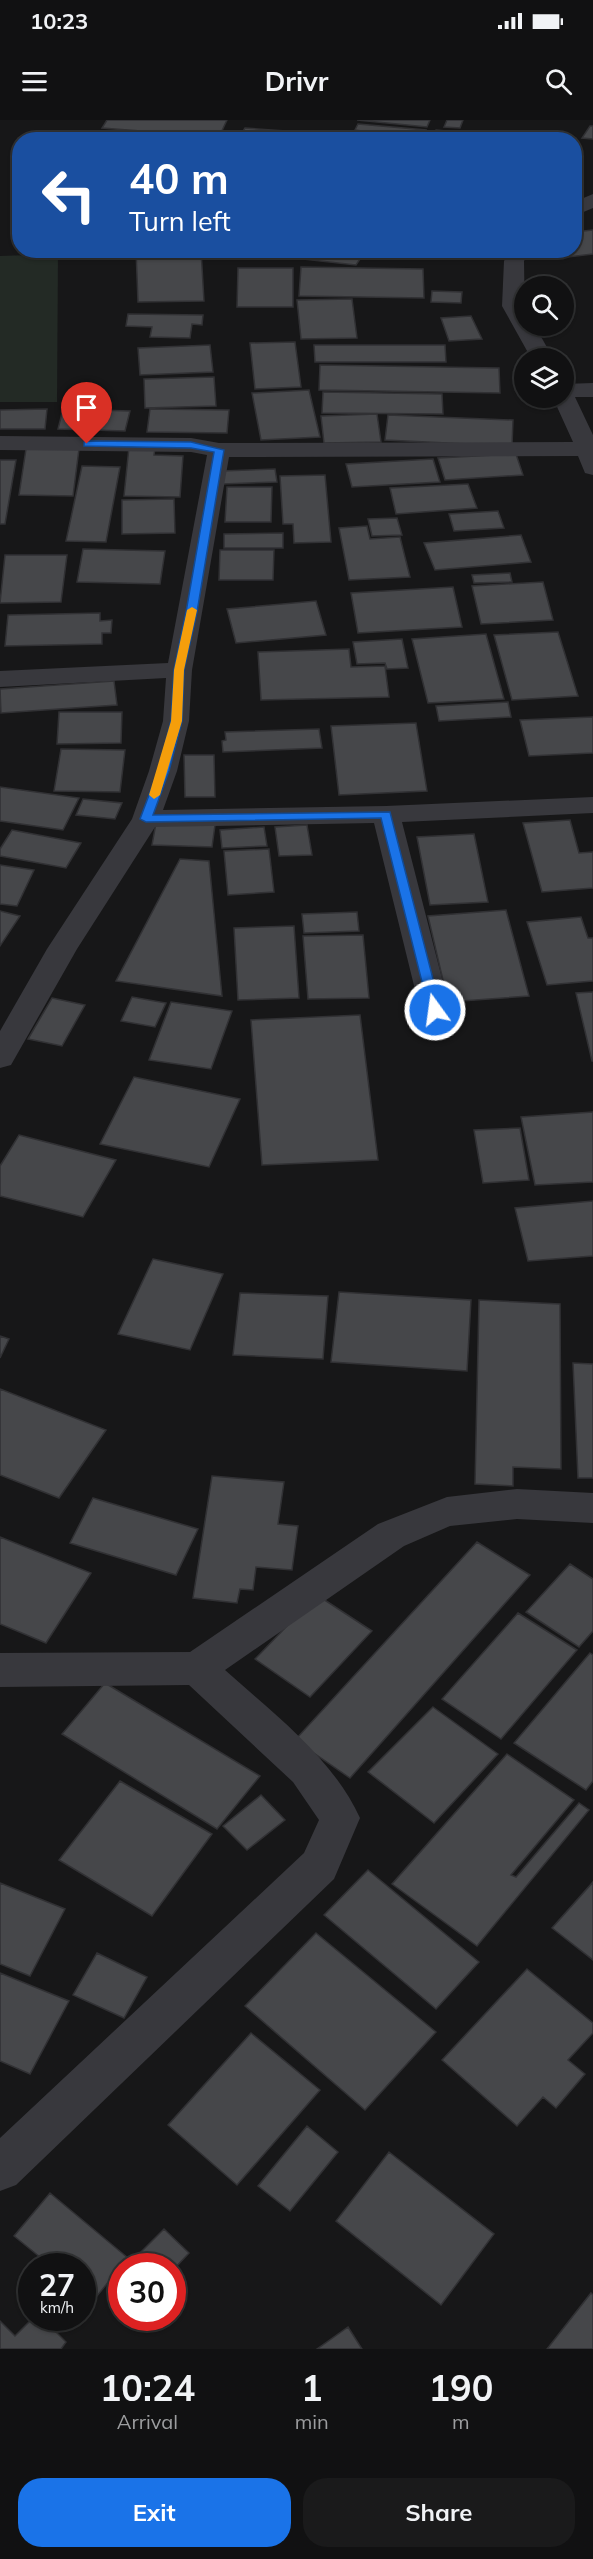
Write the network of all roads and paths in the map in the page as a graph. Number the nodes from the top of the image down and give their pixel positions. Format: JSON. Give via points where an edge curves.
{"nodes":[{"id":1,"x":516,"y":258,"type":"edge"},
{"id":2,"x":536,"y":348,"type":"edge"},
{"id":3,"x":593,"y":390,"type":"edge"},
{"id":4,"x":574,"y":391,"type":"edge"},
{"id":5,"x":568,"y":408,"type":"edge"},
{"id":6,"x":0,"y":443,"type":"edge"},
{"id":7,"x":219,"y":450,"type":"junction"},
{"id":8,"x":591,"y":459,"type":"edge"},
{"id":9,"x":179,"y":670,"type":"junction"},
{"id":10,"x":0,"y":679,"type":"edge"},
{"id":11,"x":593,"y":805,"type":"edge"},
{"id":12,"x":386,"y":814,"type":"junction"},
{"id":13,"x":146,"y":819,"type":"junction"},
{"id":14,"x":435,"y":1010,"type":"dead end"},
{"id":15,"x":0,"y":1058,"type":"edge"},
{"id":16,"x":593,"y":1508,"type":"edge"},
{"id":17,"x":197,"y":1668,"type":"junction"},
{"id":18,"x":0,"y":1670,"type":"edge"},
{"id":19,"x":0,"y":2169,"type":"edge"}],
"edges":[{"from":1,"to":2,"type":"street","via":[[513,306]]},
{"from":3,"to":4,"type":"street"},
{"from":5,"to":8,"type":"street"},
{"from":6,"to":7,"type":"street","via":[[191,445]]},
{"from":7,"to":8,"type":"street"},
{"from":7,"to":9,"type":"street"},
{"from":9,"to":10,"type":"street"},
{"from":9,"to":13,"type":"street","via":[[176,721]]},
{"from":11,"to":12,"type":"street"},
{"from":12,"to":13,"type":"street"},
{"from":12,"to":14,"type":"street"},
{"from":13,"to":15,"type":"street","via":[[62,949]]},
{"from":16,"to":17,"type":"street","via":[[517,1504],[447,1512],[391,1535]]},
{"from":17,"to":18,"type":"street"},
{"from":17,"to":19,"type":"street","via":[[308,1770],[340,1818],[319,1866]]}]}
